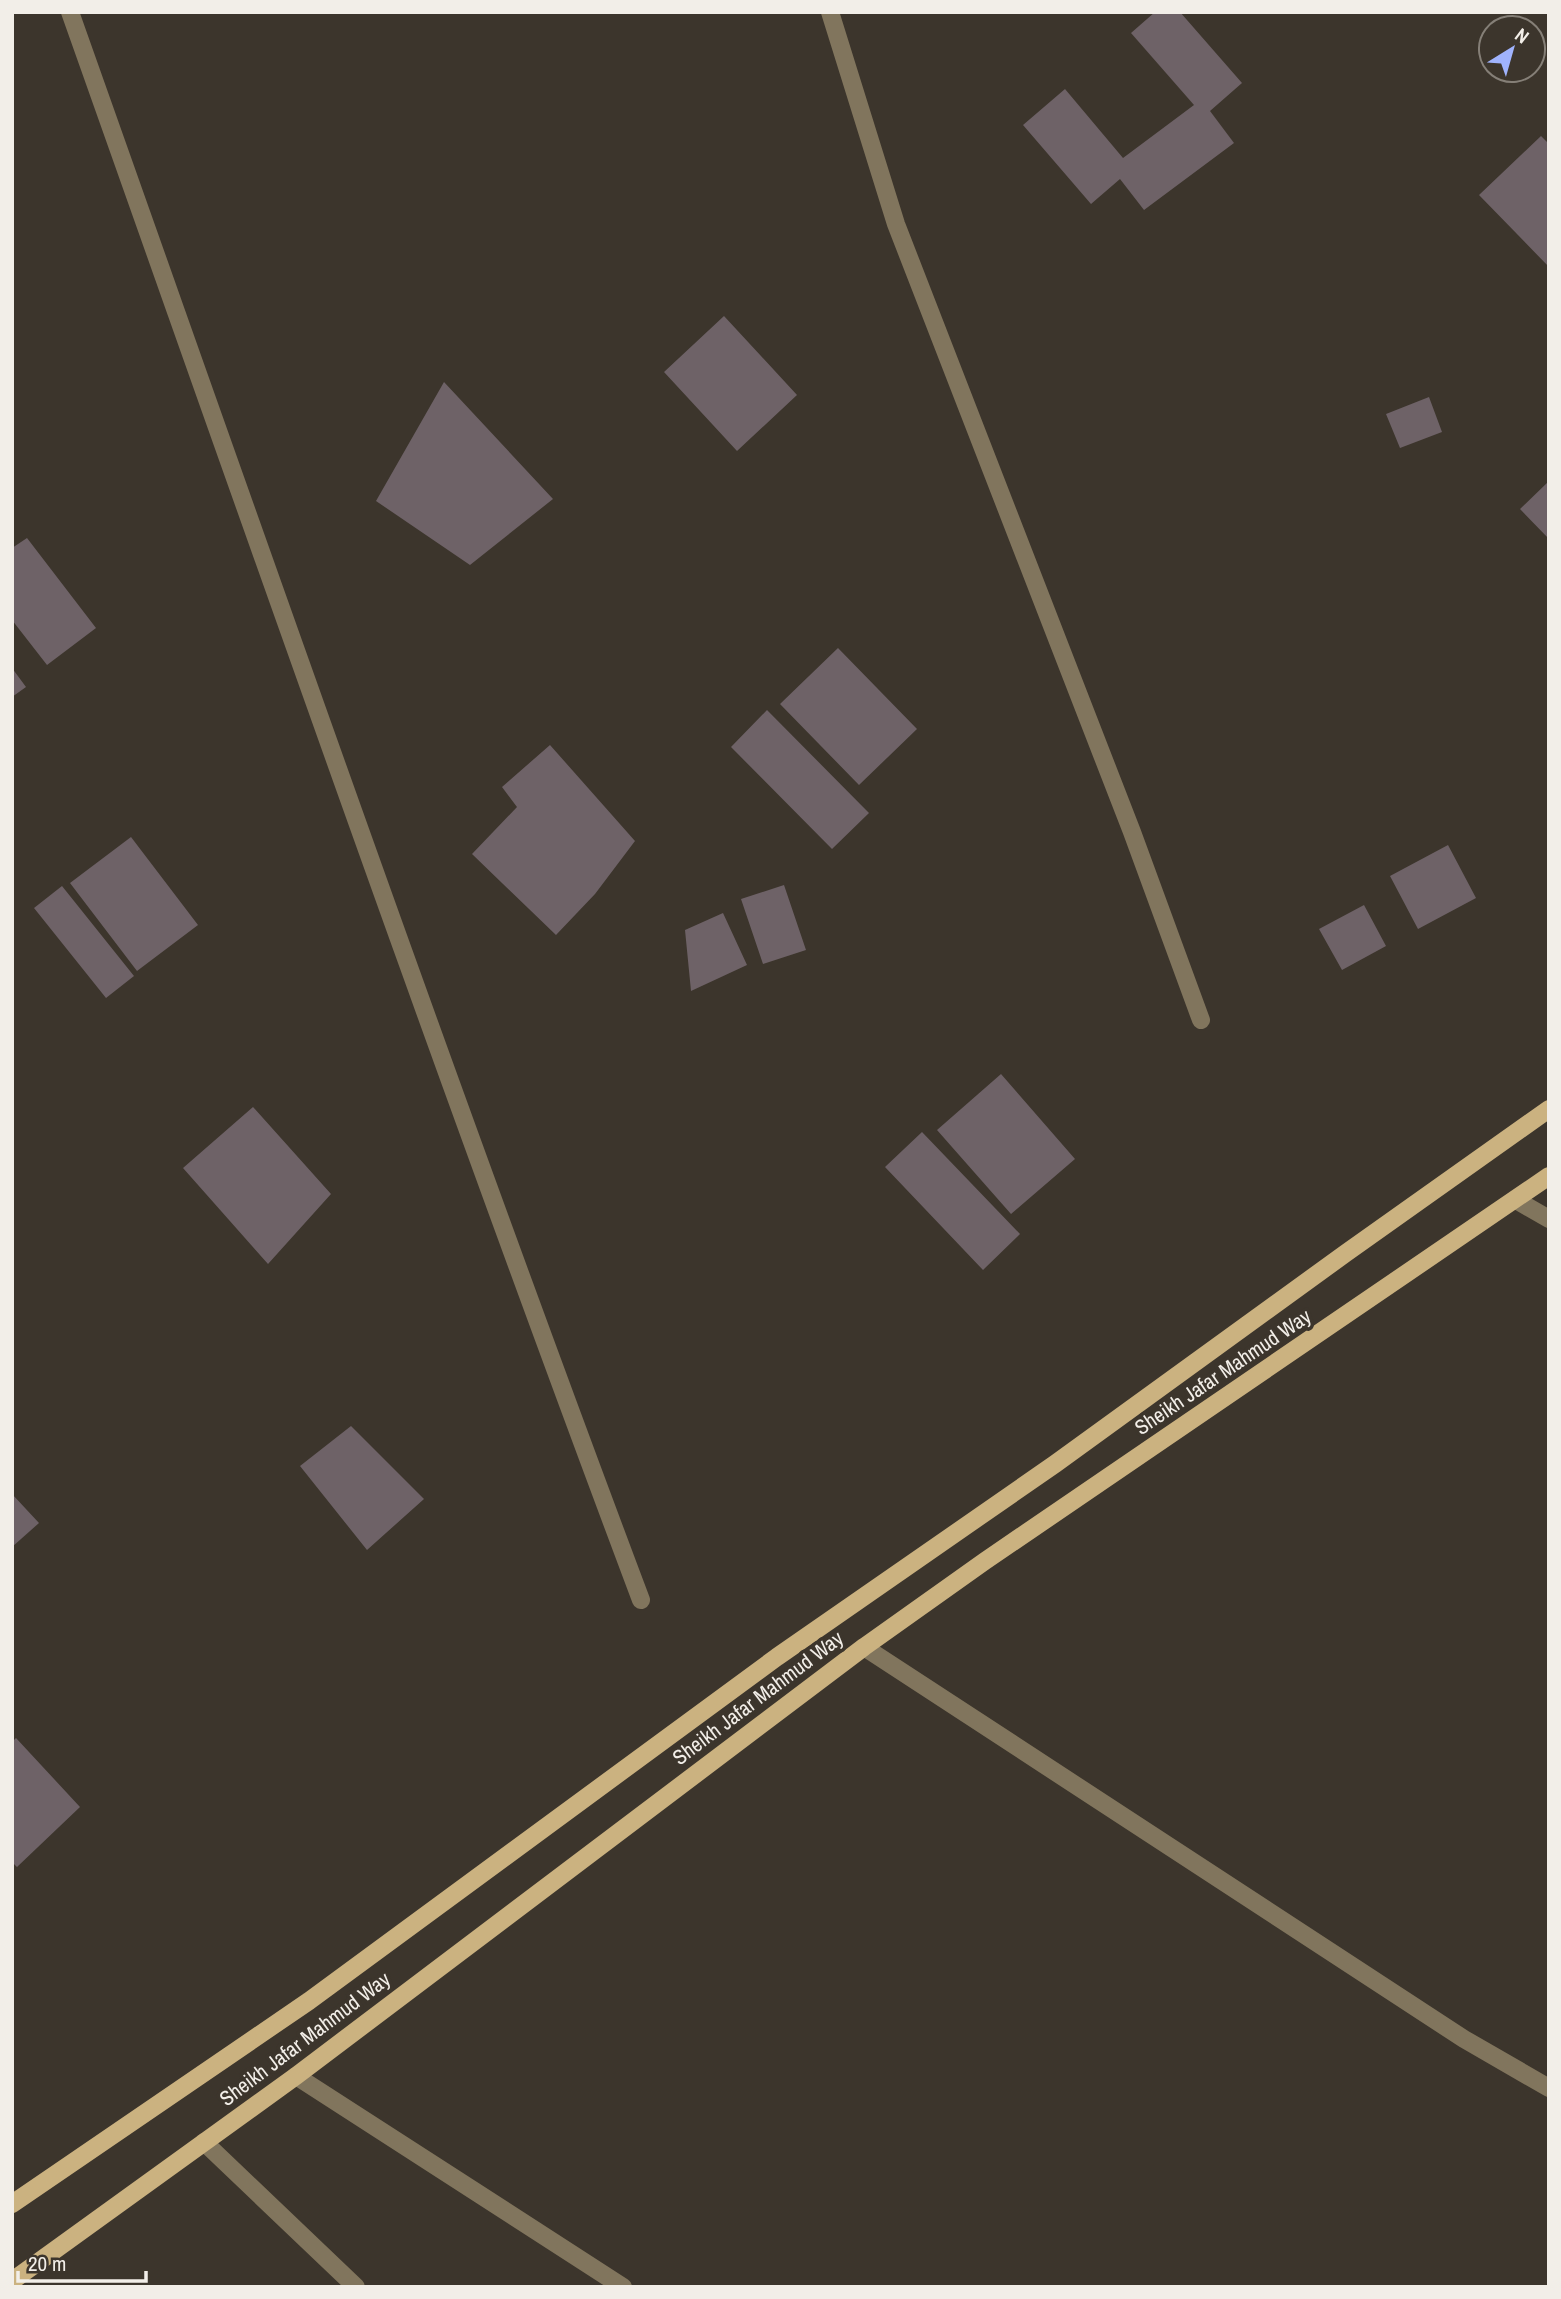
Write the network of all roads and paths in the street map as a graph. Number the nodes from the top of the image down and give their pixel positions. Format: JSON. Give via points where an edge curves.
{"nodes":[{"id":1,"x":70,"y":12,"type":"edge"},
{"id":2,"x":830,"y":12,"type":"edge"},
{"id":3,"x":1201,"y":1020,"type":"dead end"},
{"id":4,"x":1549,"y":1109,"type":"edge"},
{"id":5,"x":1549,"y":1176,"type":"edge"},
{"id":6,"x":1516,"y":1200,"type":"junction"},
{"id":7,"x":1549,"y":1219,"type":"edge"},
{"id":8,"x":641,"y":1600,"type":"dead end"},
{"id":9,"x":864,"y":1647,"type":"junction"},
{"id":10,"x":296,"y":2076,"type":"junction"},
{"id":11,"x":1549,"y":2088,"type":"edge"},
{"id":12,"x":204,"y":2142,"type":"junction"},
{"id":13,"x":12,"y":2204,"type":"edge"},
{"id":14,"x":12,"y":2281,"type":"edge"},
{"id":15,"x":356,"y":2287,"type":"edge"},
{"id":16,"x":623,"y":2287,"type":"edge"}],
"edges":[{"from":1,"to":8,"type":"street","via":[[347,796]]},
{"from":2,"to":3,"type":"street","via":[[895,224]]},
{"from":4,"to":13,"type":"main road","name":"Sheikh Jafar Mahmud Way","via":[[1055,1464],[777,1657],[309,2001]]},
{"from":5,"to":6,"type":"main road","name":"Sheikh Jafar Mahmud Way"},
{"from":6,"to":7,"type":"street"},
{"from":6,"to":9,"type":"main road","name":"Sheikh Jafar Mahmud Way"},
{"from":9,"to":10,"type":"main road","name":"Sheikh Jafar Mahmud Way"},
{"from":9,"to":11,"type":"street","via":[[1464,2039]]},
{"from":10,"to":12,"type":"main road","name":"Sheikh Jafar Mahmud Way"},
{"from":10,"to":16,"type":"street"},
{"from":12,"to":14,"type":"main road","name":"Sheikh Jafar Mahmud Way"},
{"from":12,"to":15,"type":"street"}]}
